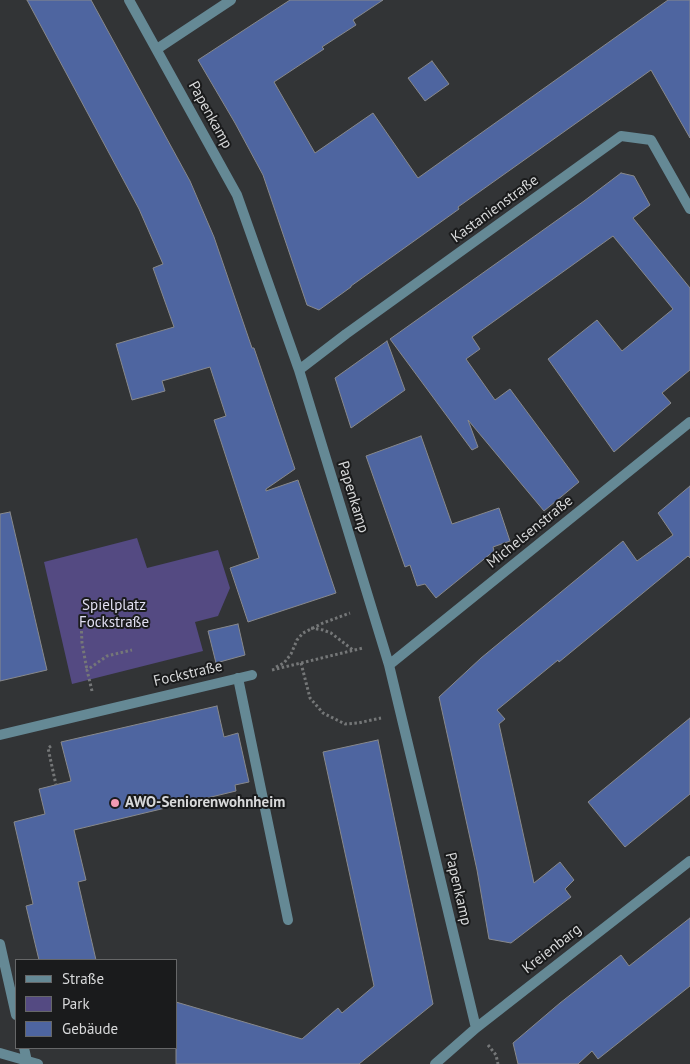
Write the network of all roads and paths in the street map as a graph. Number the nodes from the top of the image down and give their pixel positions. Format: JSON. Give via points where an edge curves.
{"nodes":[{"id":1,"x":129,"y":0,"type":"edge"},
{"id":2,"x":231,"y":0,"type":"edge"},
{"id":3,"x":157,"y":49,"type":"junction"},
{"id":4,"x":690,"y":208,"type":"edge"},
{"id":5,"x":298,"y":370,"type":"junction"},
{"id":6,"x":690,"y":422,"type":"edge"},
{"id":7,"x":371,"y":606,"type":"junction"},
{"id":8,"x":81,"y":621,"type":"dead end"},
{"id":9,"x":311,"y":628,"type":"junction"},
{"id":10,"x":382,"y":643,"type":"junction"},
{"id":11,"x":132,"y":650,"type":"dead end"},
{"id":12,"x":353,"y":650,"type":"junction"},
{"id":13,"x":301,"y":663,"type":"junction"},
{"id":14,"x":389,"y":665,"type":"junction"},
{"id":15,"x":87,"y":670,"type":"junction"},
{"id":16,"x":272,"y":670,"type":"junction"},
{"id":17,"x":252,"y":675,"type":"joint"},
{"id":18,"x":238,"y":678,"type":"junction"},
{"id":19,"x":97,"y":711,"type":"junction"},
{"id":20,"x":401,"y":714,"type":"junction"},
{"id":21,"x":62,"y":720,"type":"junction"},
{"id":22,"x":0,"y":735,"type":"edge"},
{"id":23,"x":56,"y":785,"type":"dead end"},
{"id":24,"x":690,"y":860,"type":"edge"},
{"id":25,"x":288,"y":920,"type":"dead end"},
{"id":26,"x":0,"y":944,"type":"edge"},
{"id":27,"x":15,"y":1011,"type":"edge"},
{"id":28,"x":476,"y":1028,"type":"junction"},
{"id":29,"x":24,"y":1049,"type":"edge"},
{"id":30,"x":0,"y":1053,"type":"edge"},
{"id":31,"x":27,"y":1061,"type":"junction"},
{"id":32,"x":38,"y":1064,"type":"edge"},
{"id":33,"x":435,"y":1064,"type":"edge"}],
"edges":[{"from":1,"to":3,"type":"street","name":"Papenkamp"},
{"from":2,"to":3,"type":"street"},
{"from":3,"to":5,"type":"street","name":"Papenkamp","via":[[237,195]]},
{"from":4,"to":5,"type":"street","name":"Kastanienstraße","via":[[650,140],[621,136]]},
{"from":5,"to":7,"type":"street","name":"Papenkamp"},
{"from":6,"to":14,"type":"street","name":"Michelsenstraße"},
{"from":7,"to":9,"type":"path"},
{"from":7,"to":10,"type":"street","name":"Papenkamp"},
{"from":8,"to":15,"type":"path"},
{"from":9,"to":12,"type":"path","via":[[331,633]]},
{"from":9,"to":16,"type":"path","via":[[297,640],[284,663]]},
{"from":10,"to":12,"type":"path"},
{"from":10,"to":14,"type":"street","name":"Papenkamp"},
{"from":11,"to":15,"type":"path","via":[[107,656]]},
{"from":12,"to":13,"type":"path"},
{"from":13,"to":16,"type":"path"},
{"from":13,"to":20,"type":"path","via":[[310,698],[323,713],[334,719],[345,724]]},
{"from":14,"to":20,"type":"street","name":"Papenkamp"},
{"from":15,"to":19,"type":"path"},
{"from":16,"to":17,"type":"path"},
{"from":17,"to":18,"type":"street","name":"Fockstraße"},
{"from":18,"to":19,"type":"street","name":"Fockstraße"},
{"from":18,"to":25,"type":"street"},
{"from":19,"to":21,"type":"street","name":"Fockstraße"},
{"from":20,"to":28,"type":"street","name":"Papenkamp"},
{"from":21,"to":22,"type":"street","name":"Fockstraße"},
{"from":21,"to":23,"type":"path","via":[[66,737],[48,748]]},
{"from":24,"to":28,"type":"street","name":"Kreienbarg"},
{"from":26,"to":27,"type":"street"},
{"from":28,"to":33,"type":"street","name":"Kreienbarg"},
{"from":29,"to":31,"type":"street"},
{"from":30,"to":31,"type":"street"},
{"from":31,"to":32,"type":"street"}]}
